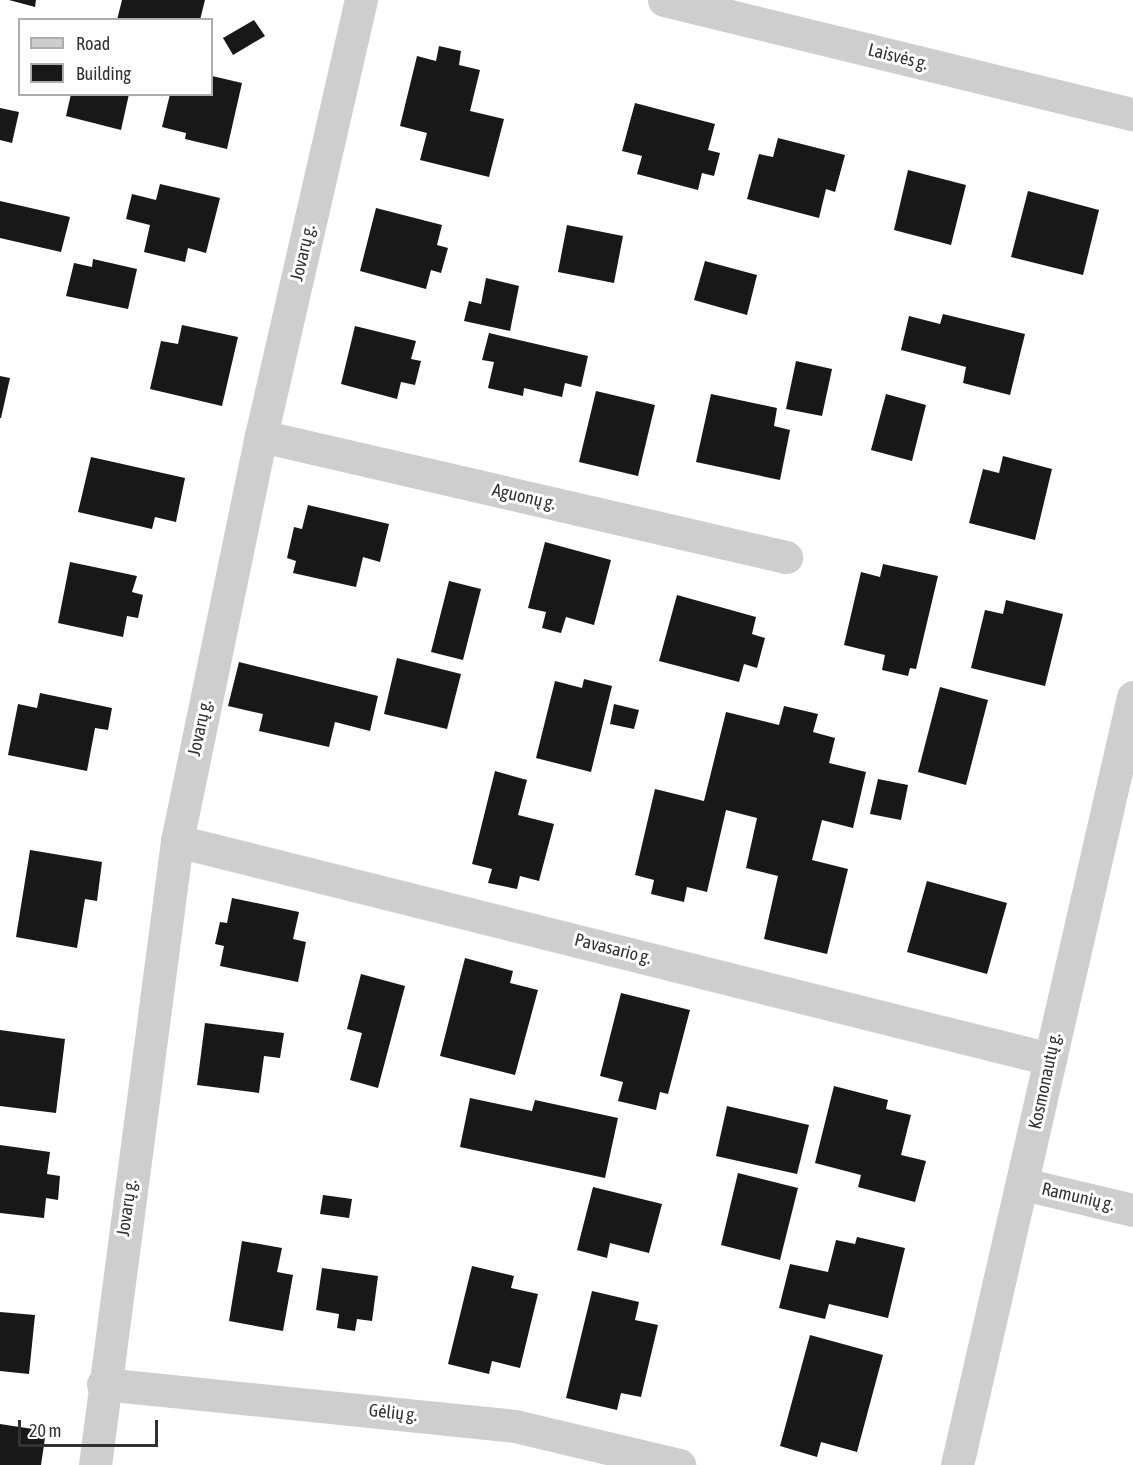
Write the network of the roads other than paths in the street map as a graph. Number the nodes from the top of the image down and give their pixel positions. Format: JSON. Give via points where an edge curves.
{"nodes":[{"id":1,"x":362,"y":0,"type":"edge"},
{"id":2,"x":663,"y":0,"type":"edge"},
{"id":3,"x":1133,"y":114,"type":"edge"},
{"id":4,"x":261,"y":436,"type":"junction"},
{"id":5,"x":786,"y":557,"type":"dead end"},
{"id":6,"x":1131,"y":716,"type":"edge"},
{"id":7,"x":177,"y":841,"type":"junction"},
{"id":8,"x":1050,"y":1059,"type":"junction"},
{"id":9,"x":1023,"y":1184,"type":"junction"},
{"id":10,"x":1133,"y":1210,"type":"edge"},
{"id":11,"x":103,"y":1384,"type":"junction"},
{"id":12,"x":95,"y":1465,"type":"edge"},
{"id":13,"x":679,"y":1465,"type":"edge"},
{"id":14,"x":957,"y":1465,"type":"edge"}],
"edges":[{"from":1,"to":4,"type":"street","name":"Jovarų g."},
{"from":2,"to":3,"type":"street","name":"Laisvės g."},
{"from":4,"to":5,"type":"street","name":"Aguonų g."},
{"from":4,"to":7,"type":"street","name":"Jovarų g."},
{"from":6,"to":8,"type":"street","name":"Kosmonautų g."},
{"from":7,"to":8,"type":"street","name":"Pavasario g."},
{"from":7,"to":11,"type":"street","name":"Jovarų g."},
{"from":8,"to":9,"type":"street","name":"Kosmonautų g."},
{"from":9,"to":10,"type":"street","name":"Ramunių g."},
{"from":9,"to":14,"type":"street","name":"Kosmonautų g."},
{"from":11,"to":12,"type":"street","name":"Jovarų g."},
{"from":11,"to":13,"type":"street","name":"Gėlių g.","via":[[515,1426]]}]}
